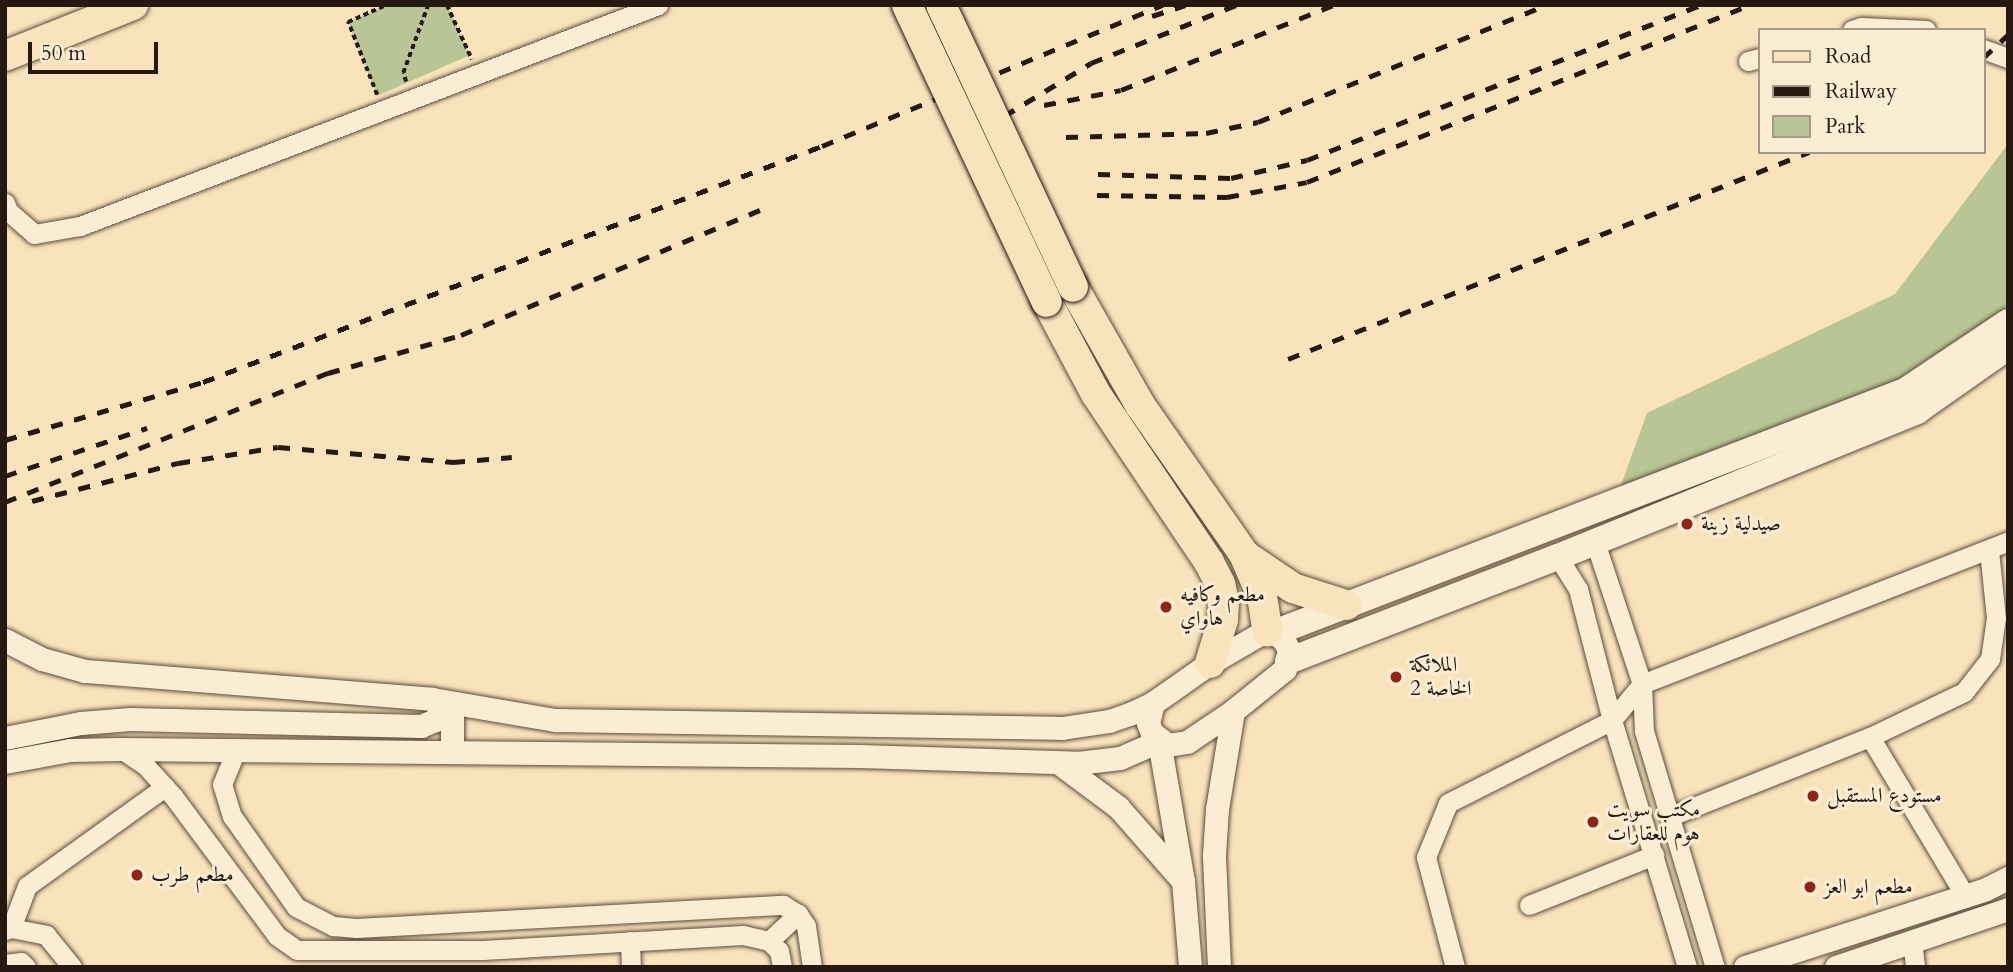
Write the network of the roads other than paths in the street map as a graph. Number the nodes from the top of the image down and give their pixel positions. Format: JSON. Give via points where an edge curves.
{"nodes":[{"id":1,"x":133,"y":5,"type":"edge"},
{"id":2,"x":658,"y":5,"type":"edge"},
{"id":3,"x":907,"y":5,"type":"edge"},
{"id":4,"x":941,"y":5,"type":"edge"},
{"id":5,"x":1858,"y":28,"type":"edge"},
{"id":6,"x":1883,"y":28,"type":"edge"},
{"id":7,"x":1985,"y":51,"type":"edge"},
{"id":8,"x":5,"y":56,"type":"edge"},
{"id":9,"x":2008,"y":58,"type":"edge"},
{"id":10,"x":5,"y":203,"type":"edge"},
{"id":11,"x":2008,"y":322,"type":"edge"},
{"id":12,"x":2008,"y":346,"type":"edge"},
{"id":13,"x":2008,"y":541,"type":"edge"},
{"id":14,"x":1595,"y":542,"type":"junction"},
{"id":15,"x":1989,"y":550,"type":"junction"},
{"id":16,"x":1244,"y":554,"type":"junction"},
{"id":17,"x":1558,"y":557,"type":"junction"},
{"id":18,"x":1346,"y":605,"type":"junction"},
{"id":19,"x":1271,"y":632,"type":"junction"},
{"id":20,"x":5,"y":640,"type":"edge"},
{"id":21,"x":1288,"y":662,"type":"junction"},
{"id":22,"x":1210,"y":663,"type":"junction"},
{"id":23,"x":1642,"y":684,"type":"junction"},
{"id":24,"x":449,"y":702,"type":"junction"},
{"id":25,"x":1153,"y":703,"type":"junction"},
{"id":26,"x":1233,"y":711,"type":"junction"},
{"id":27,"x":1612,"y":720,"type":"junction"},
{"id":28,"x":1870,"y":737,"type":"junction"},
{"id":29,"x":5,"y":738,"type":"edge"},
{"id":30,"x":1158,"y":741,"type":"junction"},
{"id":31,"x":121,"y":749,"type":"junction"},
{"id":32,"x":236,"y":750,"type":"junction"},
{"id":33,"x":452,"y":752,"type":"junction"},
{"id":34,"x":5,"y":762,"type":"edge"},
{"id":35,"x":1057,"y":762,"type":"junction"},
{"id":36,"x":165,"y":787,"type":"junction"},
{"id":37,"x":1671,"y":816,"type":"junction"},
{"id":38,"x":1654,"y":855,"type":"junction"},
{"id":39,"x":2008,"y":878,"type":"edge"},
{"id":40,"x":1183,"y":881,"type":"junction"},
{"id":41,"x":1965,"y":896,"type":"junction"},
{"id":42,"x":1529,"y":905,"type":"dead end"},
{"id":43,"x":2008,"y":909,"type":"edge"},
{"id":44,"x":798,"y":914,"type":"junction"},
{"id":45,"x":8,"y":929,"type":"edge"},
{"id":46,"x":769,"y":941,"type":"junction"},
{"id":47,"x":1912,"y":941,"type":"junction"},
{"id":48,"x":630,"y":942,"type":"junction"},
{"id":49,"x":483,"y":958,"type":"edge"},
{"id":50,"x":5,"y":964,"type":"edge"},
{"id":51,"x":1848,"y":965,"type":"edge"},
{"id":52,"x":26,"y":967,"type":"edge"},
{"id":53,"x":72,"y":967,"type":"edge"},
{"id":54,"x":631,"y":967,"type":"edge"},
{"id":55,"x":782,"y":967,"type":"edge"},
{"id":56,"x":812,"y":967,"type":"edge"},
{"id":57,"x":1190,"y":967,"type":"edge"},
{"id":58,"x":1219,"y":967,"type":"edge"},
{"id":59,"x":1455,"y":967,"type":"edge"},
{"id":60,"x":1687,"y":967,"type":"edge"},
{"id":61,"x":1715,"y":967,"type":"edge"},
{"id":62,"x":1745,"y":967,"type":"edge"},
{"id":63,"x":1916,"y":967,"type":"edge"}],
"edges":[{"from":1,"to":8,"type":"main road"},
{"from":2,"to":10,"type":"street","via":[[80,226],[34,234]]},
{"from":3,"to":22,"type":"main road","bridge":true,"via":[[1047,302],[1103,406],[1220,584],[1223,620]]},
{"from":4,"to":16,"type":"main road","bridge":true,"via":[[1073,287],[1140,405]]},
{"from":5,"to":6,"type":"street"},
{"from":7,"to":9,"type":"street"},
{"from":11,"to":18,"type":"main road","via":[[1905,391]]},
{"from":12,"to":14,"type":"main road","via":[[1917,411]]},
{"from":13,"to":15,"type":"street"},
{"from":14,"to":17,"type":"main road"},
{"from":14,"to":23,"type":"street"},
{"from":15,"to":23,"type":"street"},
{"from":15,"to":28,"type":"street","via":[[1996,618],[1990,659],[1964,692]]},
{"from":16,"to":18,"type":"main road","via":[[1293,588]]},
{"from":16,"to":19,"type":"main road"},
{"from":17,"to":21,"type":"main road"},
{"from":17,"to":27,"type":"street","via":[[1578,589]]},
{"from":18,"to":19,"type":"main road"},
{"from":19,"to":21,"type":"street","via":[[1283,639],[1289,650]]},
{"from":19,"to":22,"type":"street","via":[[1252,637]]},
{"from":20,"to":24,"type":"street","via":[[42,659],[85,671]]},
{"from":21,"to":26,"type":"street"},
{"from":22,"to":25,"type":"street"},
{"from":23,"to":27,"type":"street"},
{"from":23,"to":37,"type":"street","via":[[1644,731]]},
{"from":24,"to":25,"type":"street","via":[[520,716],[590,722],[1062,728],[1109,721]]},
{"from":24,"to":29,"type":"street","via":[[435,720],[421,726],[130,719]]},
{"from":24,"to":33,"type":"street"},
{"from":25,"to":30,"type":"street","via":[[1148,723]]},
{"from":26,"to":30,"type":"street","via":[[1187,742],[1168,745]]},
{"from":26,"to":58,"type":"street","via":[[1214,855]]},
{"from":27,"to":38,"type":"street"},
{"from":27,"to":59,"type":"street","via":[[1448,803],[1426,857]]},
{"from":28,"to":37,"type":"street"},
{"from":28,"to":41,"type":"street"},
{"from":30,"to":35,"type":"street","via":[[1120,758]]},
{"from":30,"to":40,"type":"street"},
{"from":31,"to":32,"type":"street"},
{"from":31,"to":34,"type":"street","via":[[70,750]]},
{"from":31,"to":36,"type":"street","via":[[145,765]]},
{"from":32,"to":33,"type":"street"},
{"from":32,"to":44,"type":"street","via":[[222,784],[232,816],[296,907],[333,926],[762,904],[783,905]]},
{"from":33,"to":35,"type":"street"},
{"from":35,"to":40,"type":"street","via":[[1118,807]]},
{"from":36,"to":45,"type":"street","via":[[27,886]]},
{"from":36,"to":49,"type":"street","via":[[277,936],[297,950]]},
{"from":37,"to":61,"type":"street"},
{"from":38,"to":42,"type":"street"},
{"from":38,"to":60,"type":"street"},
{"from":39,"to":41,"type":"street"},
{"from":40,"to":57,"type":"street"},
{"from":41,"to":62,"type":"street"},
{"from":43,"to":47,"type":"street"},
{"from":44,"to":46,"type":"street"},
{"from":44,"to":56,"type":"street","via":[[806,926]]},
{"from":45,"to":53,"type":"street","via":[[46,935]]},
{"from":46,"to":48,"type":"street","via":[[743,935]]},
{"from":46,"to":55,"type":"street","via":[[779,951]]},
{"from":47,"to":51,"type":"street"},
{"from":47,"to":63,"type":"street"},
{"from":48,"to":49,"type":"street"},
{"from":48,"to":54,"type":"street"},
{"from":50,"to":52,"type":"street","via":[[21,962]]}]}
